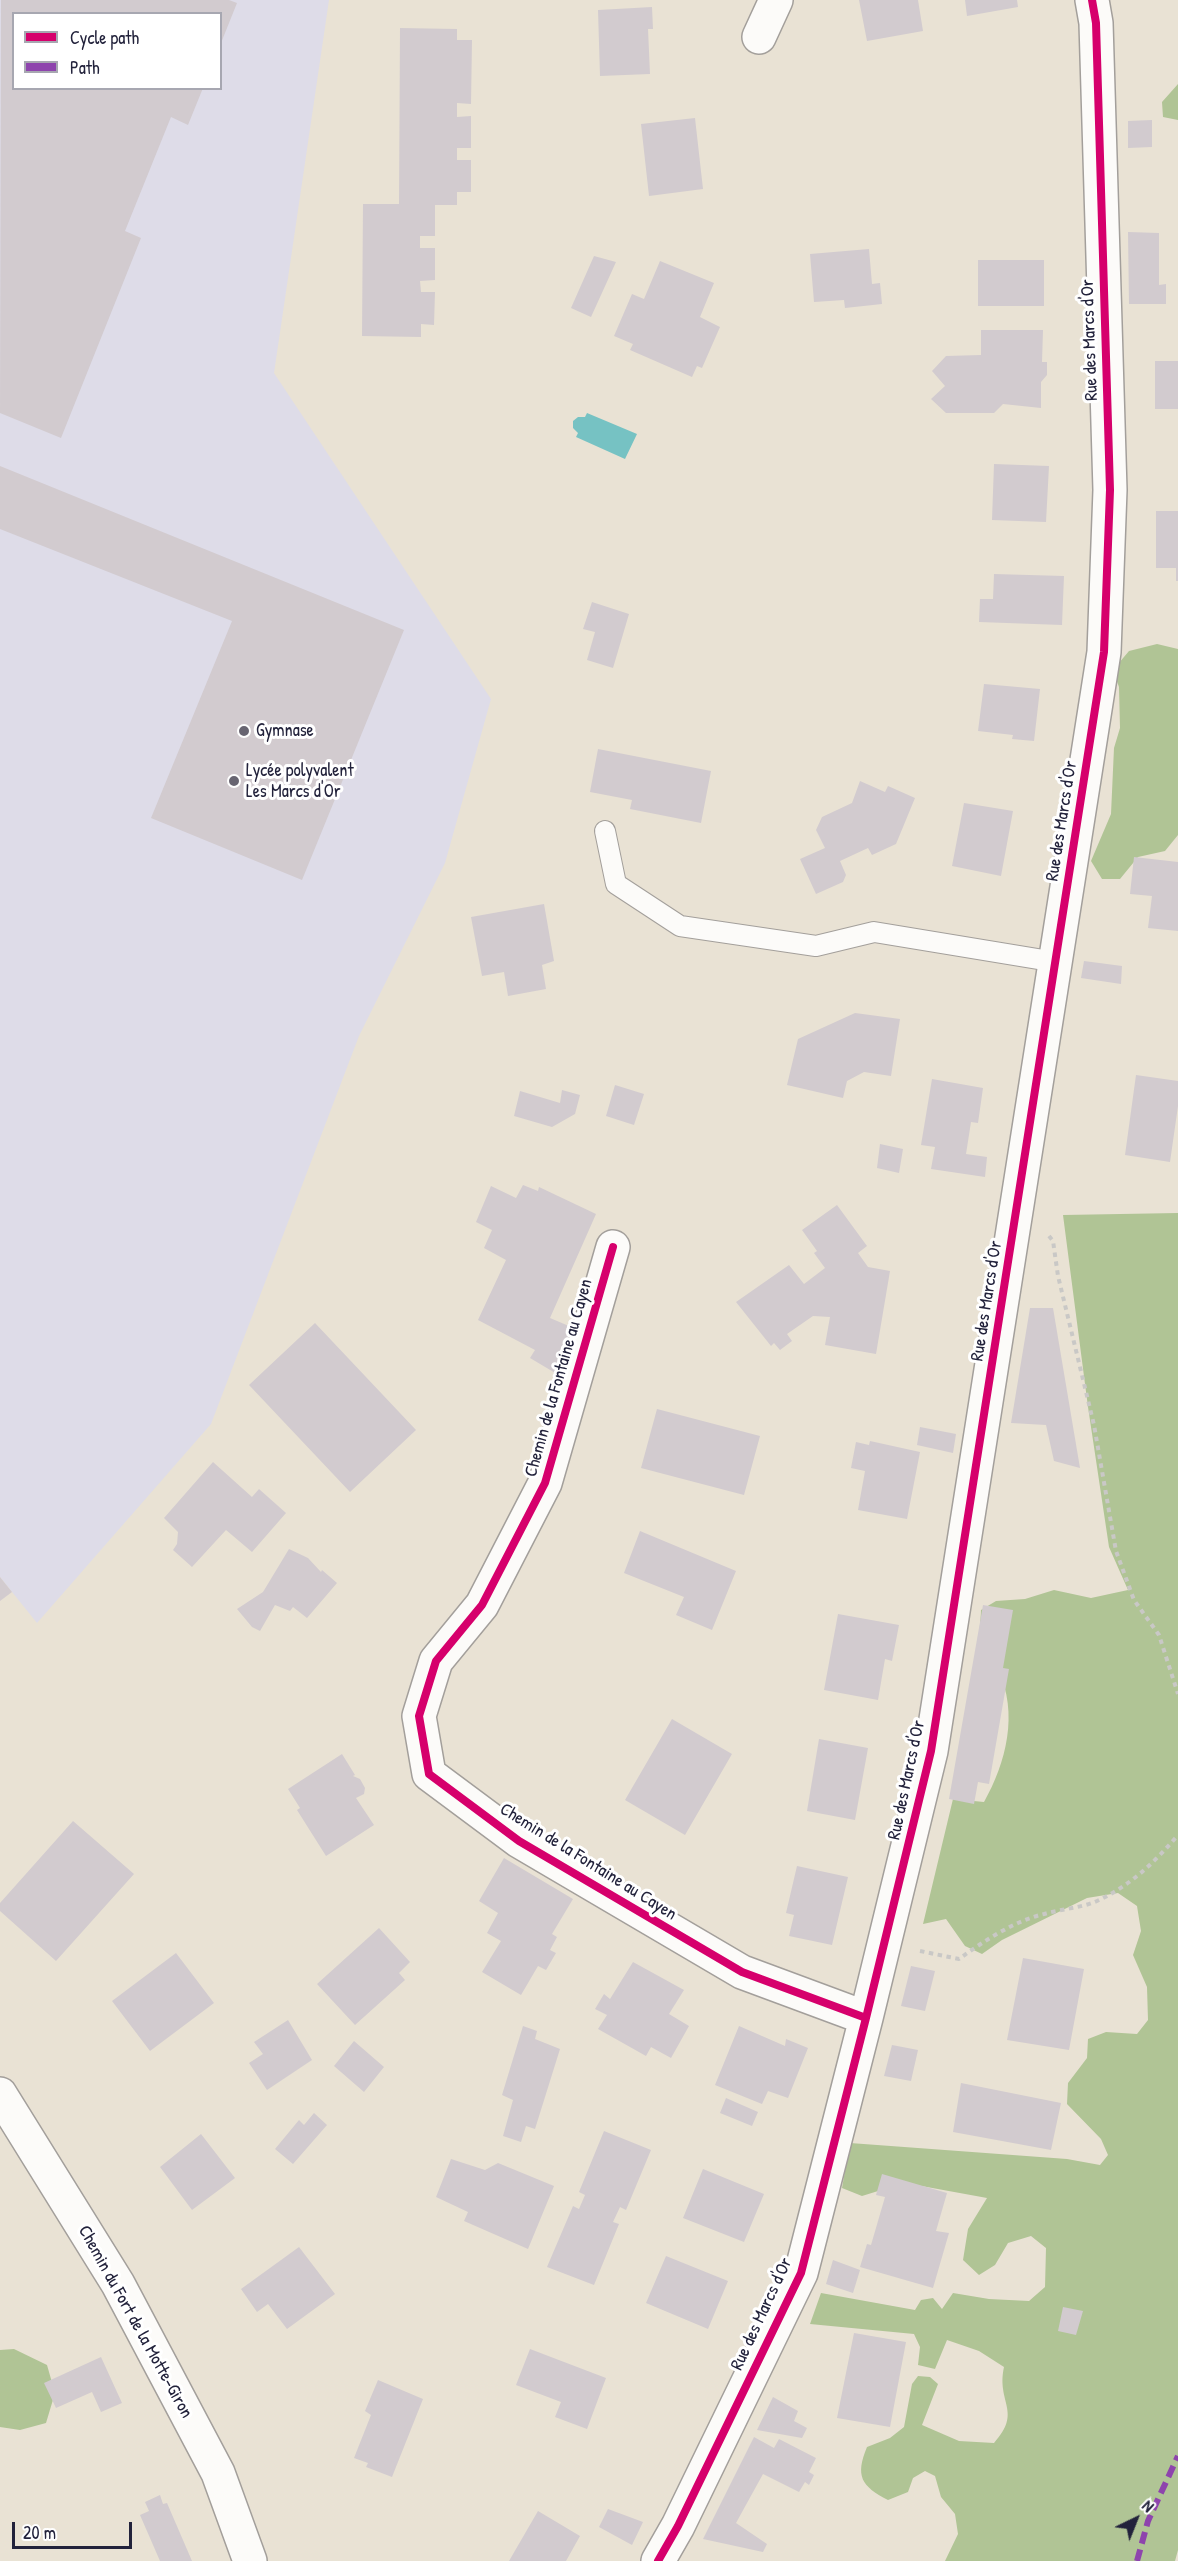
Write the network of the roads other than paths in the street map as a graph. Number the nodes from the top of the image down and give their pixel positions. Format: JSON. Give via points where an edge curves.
{"nodes":[{"id":1,"x":776,"y":0,"type":"edge"},
{"id":2,"x":1092,"y":0,"type":"edge"},
{"id":3,"x":759,"y":37,"type":"dead end"},
{"id":4,"x":605,"y":831,"type":"dead end"},
{"id":5,"x":1056,"y":962,"type":"junction"},
{"id":6,"x":613,"y":1247,"type":"dead end"},
{"id":7,"x":866,"y":2018,"type":"junction"},
{"id":8,"x":0,"y":2094,"type":"edge"},
{"id":9,"x":250,"y":2561,"type":"edge"},
{"id":10,"x":658,"y":2561,"type":"edge"}],
"edges":[{"from":1,"to":3,"type":"street"},
{"from":2,"to":5,"type":"street","name":"Rue des Marcs d'Or","via":[[1110,490],[1104,652]]},
{"from":4,"to":5,"type":"lane","via":[[616,884],[680,926],[816,946],[874,932]]},
{"from":5,"to":7,"type":"street","name":"Rue des Marcs d'Or","via":[[931,1751]]},
{"from":6,"to":7,"type":"street","name":"Chemin de la Fontaine au Cayen","via":[[545,1483],[482,1605],[436,1661],[419,1716],[429,1774],[519,1841],[742,1972]]},
{"from":7,"to":10,"type":"street","name":"Rue des Marcs d'Or","via":[[801,2273]]},
{"from":8,"to":9,"type":"street","name":"Chemin du Fort de la Motte-Giron","via":[[123,2295],[218,2474]]}]}
